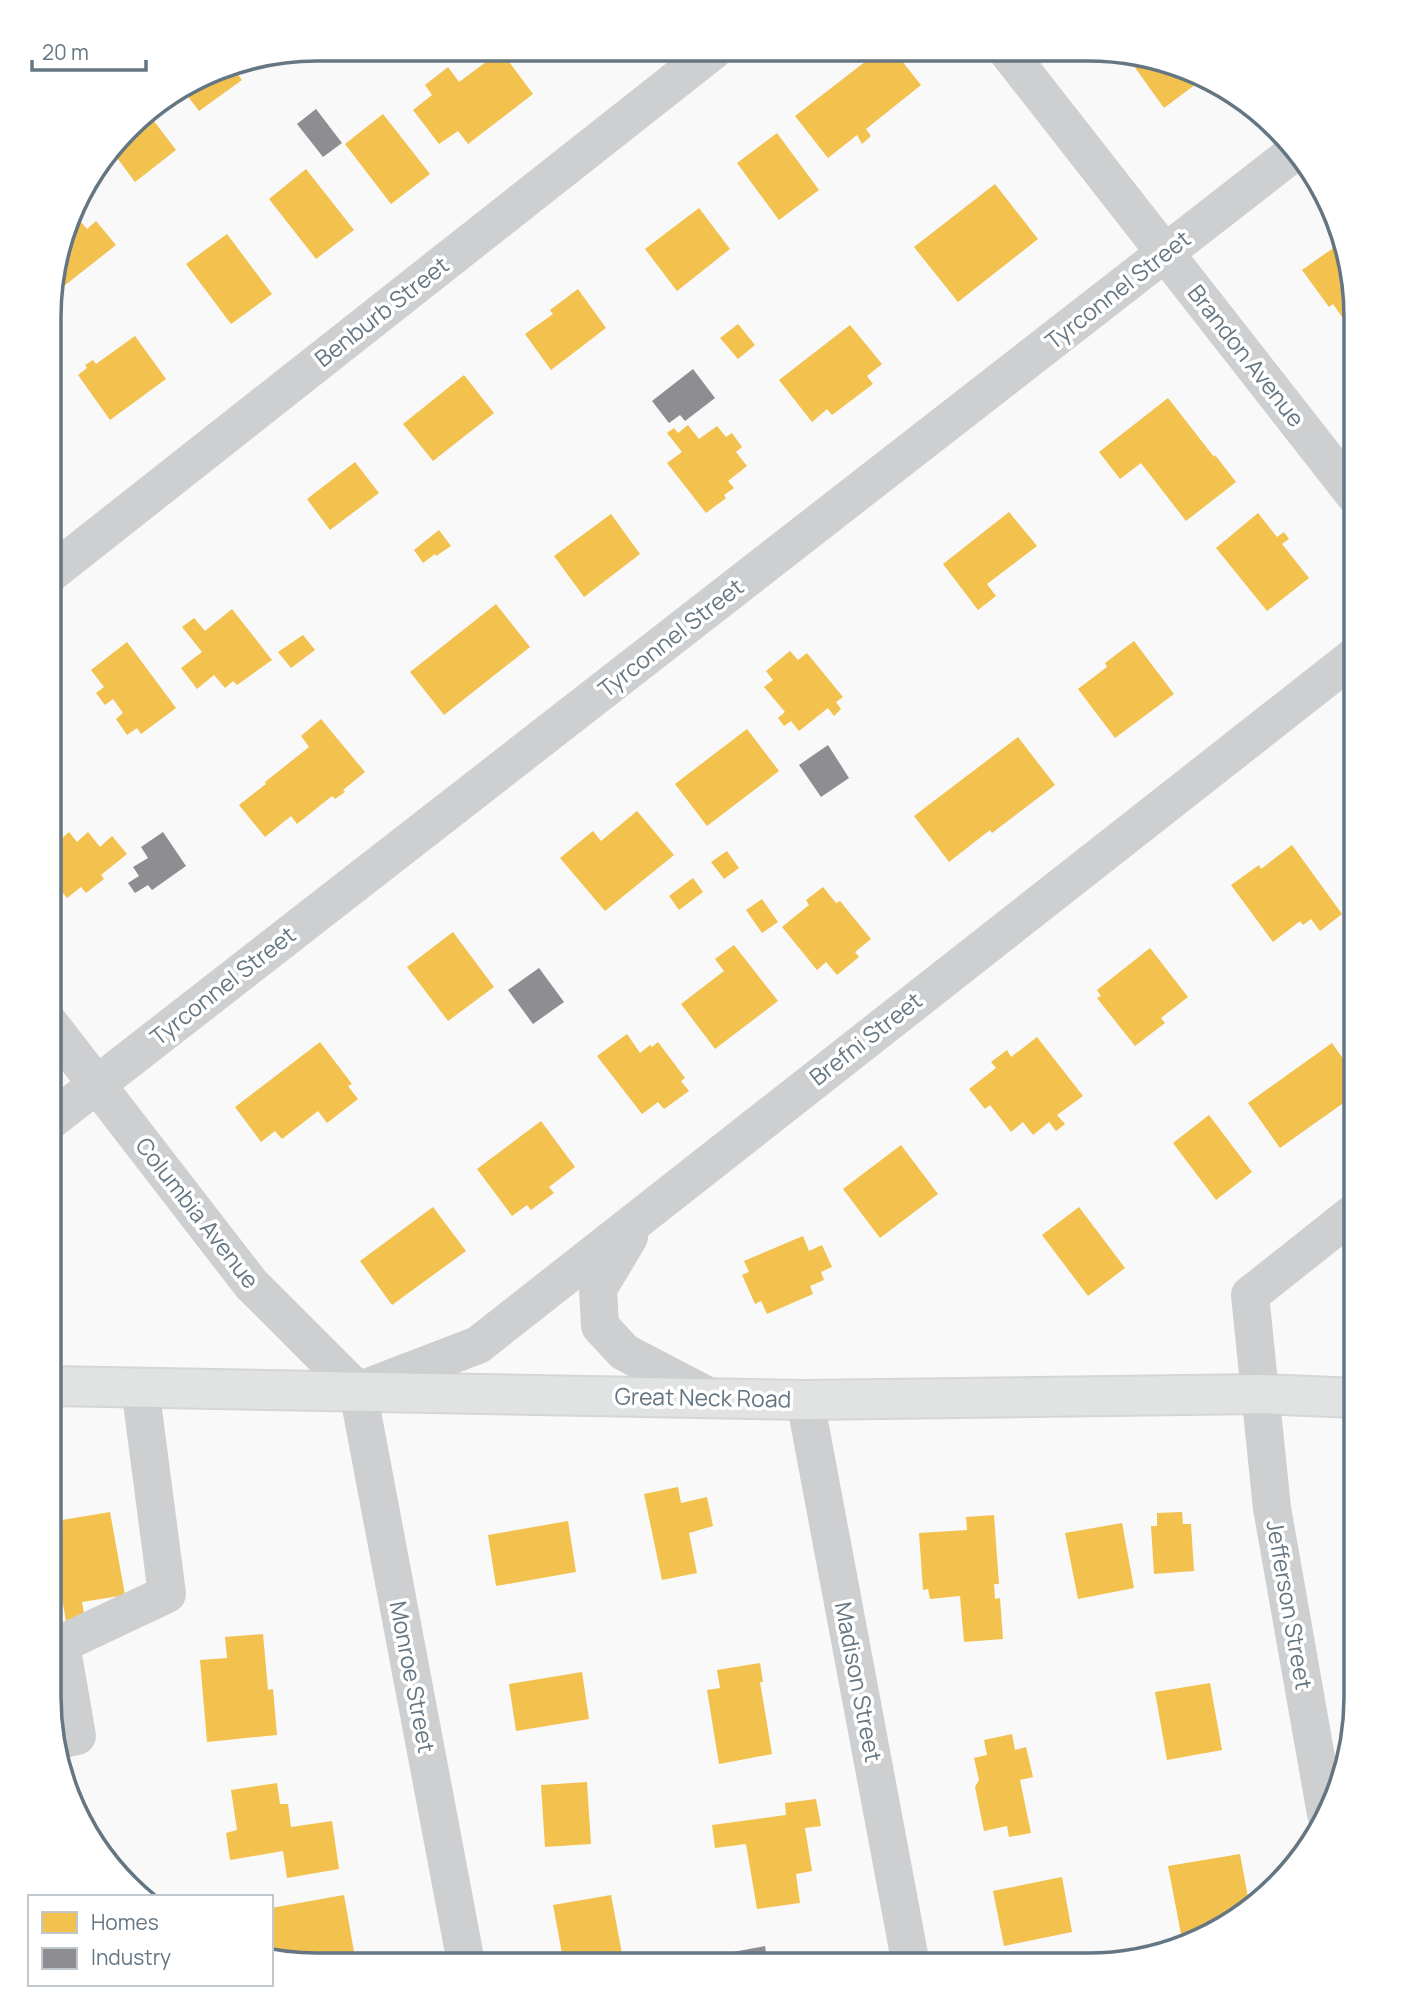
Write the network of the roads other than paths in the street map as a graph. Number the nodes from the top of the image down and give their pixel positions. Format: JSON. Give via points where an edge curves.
{"nodes":[{"id":1,"x":700,"y":61,"type":"edge"},
{"id":2,"x":1015,"y":61,"type":"edge"},
{"id":3,"x":1288,"y":158,"type":"edge"},
{"id":4,"x":1166,"y":253,"type":"junction"},
{"id":5,"x":1344,"y":482,"type":"edge"},
{"id":6,"x":61,"y":565,"type":"edge"},
{"id":7,"x":1344,"y":664,"type":"edge"},
{"id":8,"x":61,"y":1038,"type":"edge"},
{"id":9,"x":97,"y":1085,"type":"junction"},
{"id":10,"x":61,"y":1113,"type":"edge"},
{"id":11,"x":642,"y":1215,"type":"junction"},
{"id":12,"x":1344,"y":1221,"type":"edge"},
{"id":13,"x":61,"y":1386,"type":"edge"},
{"id":14,"x":140,"y":1387,"type":"junction"},
{"id":15,"x":358,"y":1391,"type":"junction"},
{"id":16,"x":1261,"y":1394,"type":"junction"},
{"id":17,"x":1344,"y":1397,"type":"edge"},
{"id":18,"x":712,"y":1398,"type":"junction"},
{"id":19,"x":805,"y":1401,"type":"junction"},
{"id":20,"x":61,"y":1642,"type":"edge"},
{"id":21,"x":61,"y":1670,"type":"edge"},
{"id":22,"x":65,"y":1739,"type":"edge"},
{"id":23,"x":1323,"y":1796,"type":"edge"},
{"id":24,"x":464,"y":1953,"type":"edge"},
{"id":25,"x":909,"y":1953,"type":"edge"}],
"edges":[{"from":1,"to":6,"type":"street","name":"Benburb Street"},
{"from":2,"to":4,"type":"street","name":"Brandon Avenue"},
{"from":3,"to":4,"type":"street","name":"Tyrconnel Street"},
{"from":4,"to":5,"type":"street","name":"Brandon Avenue"},
{"from":4,"to":9,"type":"street","name":"Tyrconnel Street"},
{"from":7,"to":11,"type":"street","name":"Brefni Street"},
{"from":8,"to":9,"type":"street","name":"Columbia Avenue"},
{"from":9,"to":10,"type":"street","name":"Tyrconnel Street"},
{"from":9,"to":15,"type":"street","name":"Columbia Avenue","via":[[251,1283]]},
{"from":11,"to":15,"type":"street","name":"Brefni Street","via":[[478,1345]]},
{"from":11,"to":18,"type":"street","via":[[598,1289],[600,1326],[624,1352]]},
{"from":12,"to":16,"type":"street","name":"Jefferson Street","via":[[1250,1295]]},
{"from":13,"to":14,"type":"main road","name":"Great Neck Road"},
{"from":14,"to":15,"type":"main road","name":"Great Neck Road"},
{"from":14,"to":20,"type":"street","via":[[167,1594]]},
{"from":15,"to":18,"type":"main road","name":"Great Neck Road"},
{"from":15,"to":24,"type":"street","name":"Monroe Street"},
{"from":16,"to":17,"type":"main road","name":"Great Neck Road"},
{"from":16,"to":19,"type":"main road","name":"Great Neck Road"},
{"from":16,"to":23,"type":"street","name":"Jefferson Street","via":[[1272,1508]]},
{"from":18,"to":19,"type":"main road","name":"Great Neck Road"},
{"from":19,"to":25,"type":"street","name":"Madison Street"},
{"from":21,"to":22,"type":"street","via":[[77,1736]]}]}
